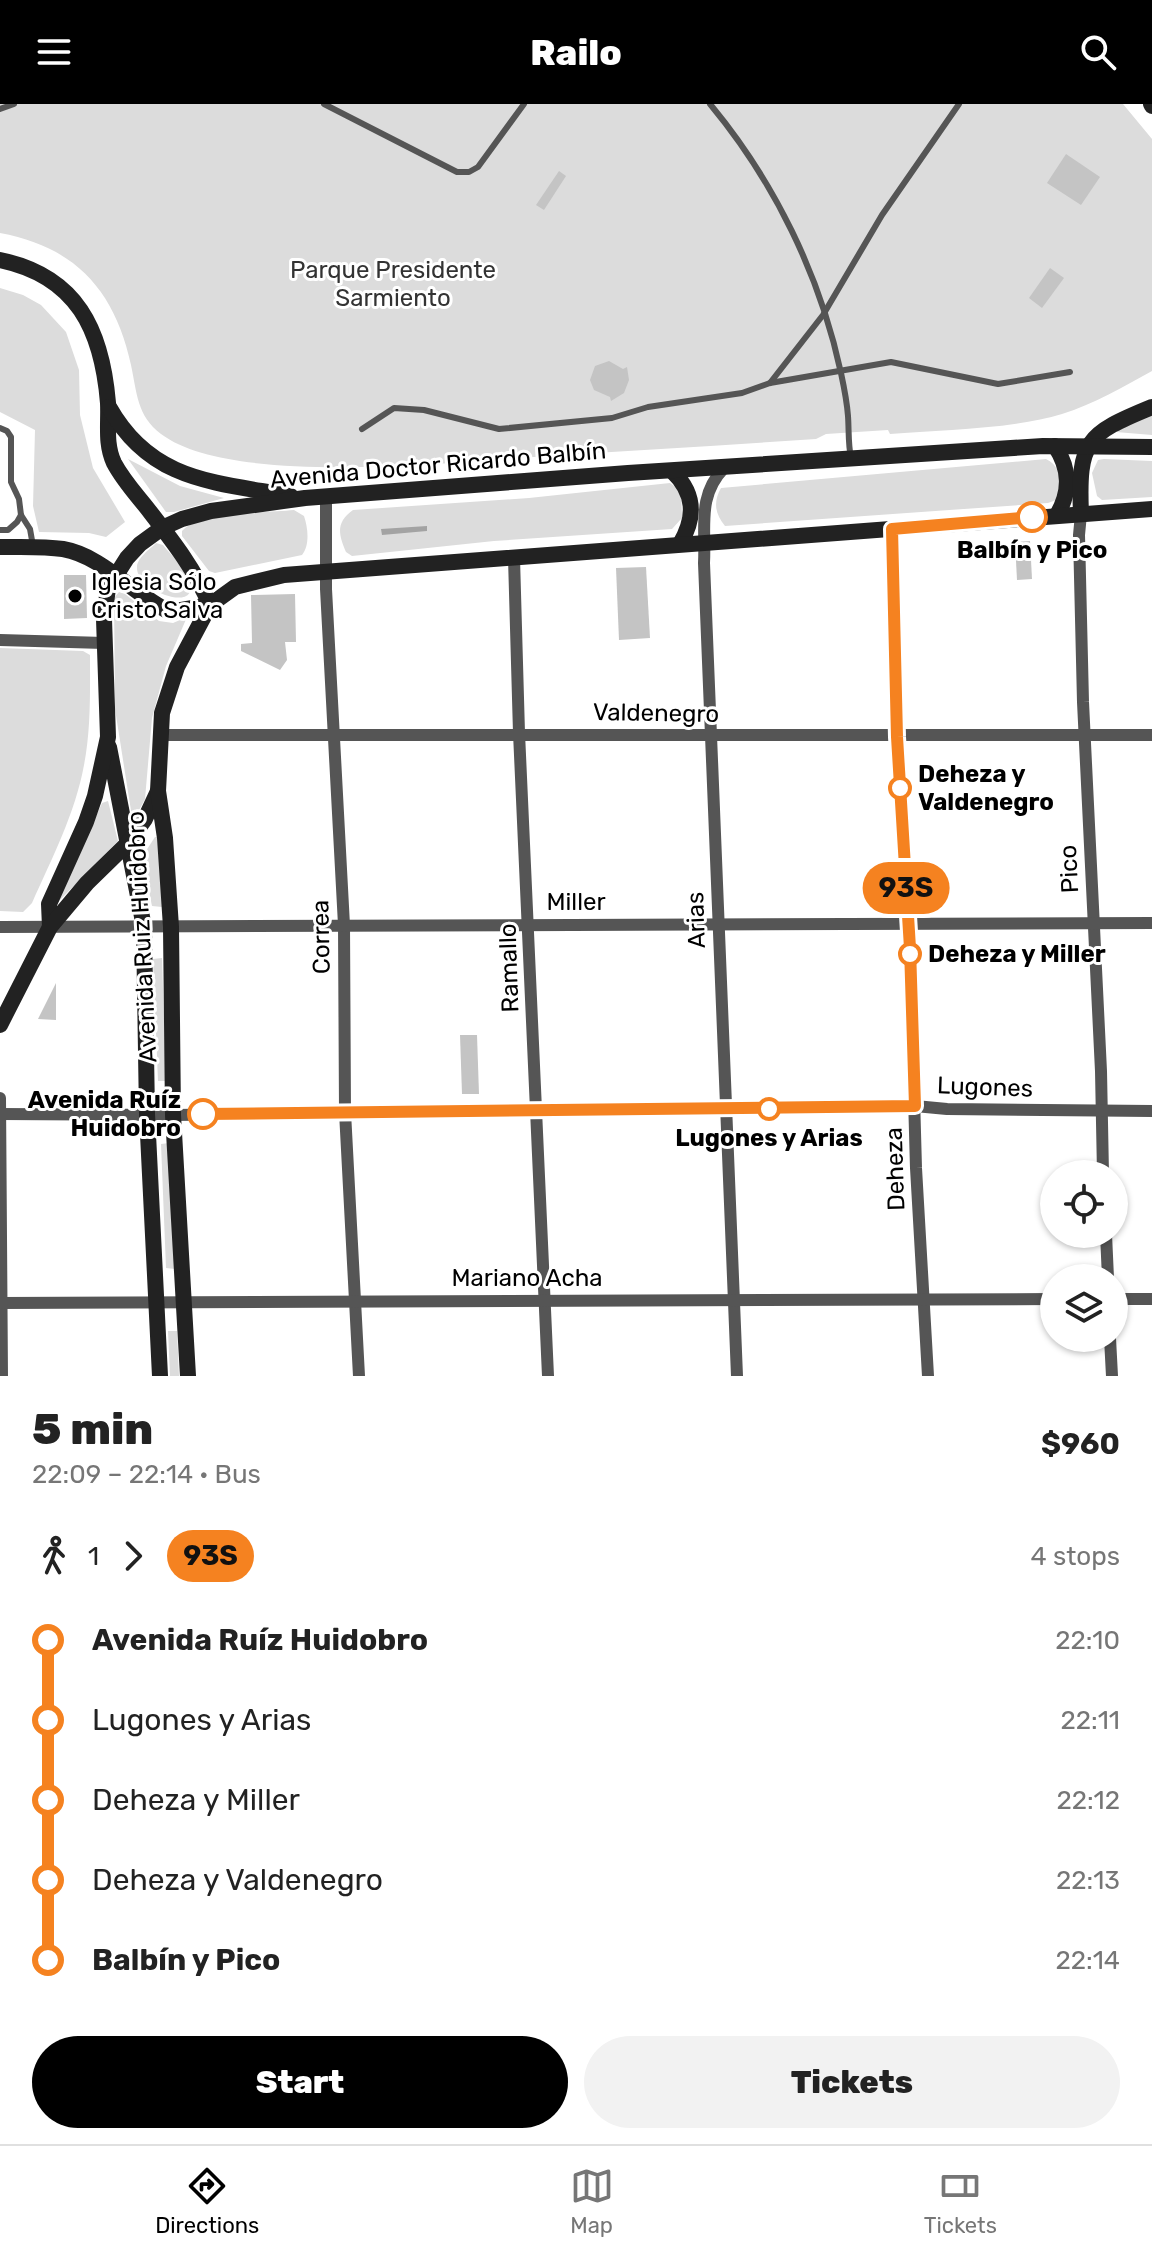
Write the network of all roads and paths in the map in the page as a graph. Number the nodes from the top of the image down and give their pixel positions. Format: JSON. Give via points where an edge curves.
{"nodes":[{"id":1,"x":14,"y":104,"type":"edge"},
{"id":2,"x":324,"y":104,"type":"edge"},
{"id":3,"x":524,"y":104,"type":"edge"},
{"id":4,"x":710,"y":104,"type":"edge"},
{"id":5,"x":959,"y":104,"type":"edge"},
{"id":6,"x":0,"y":109,"type":"edge"},
{"id":7,"x":0,"y":260,"type":"edge"},
{"id":8,"x":823,"y":315,"type":"junction"},
{"id":9,"x":840,"y":370,"type":"junction"},
{"id":10,"x":1070,"y":372,"type":"dead end"},
{"id":11,"x":770,"y":383,"type":"junction"},
{"id":12,"x":108,"y":405,"type":"junction"},
{"id":13,"x":1152,"y":407,"type":"edge"},
{"id":14,"x":0,"y":428,"type":"edge"},
{"id":15,"x":362,"y":429,"type":"dead end"},
{"id":16,"x":1055,"y":446,"type":"junction"},
{"id":17,"x":1087,"y":446,"type":"junction"},
{"id":18,"x":1152,"y":447,"type":"edge"},
{"id":19,"x":851,"y":459,"type":"junction"},
{"id":20,"x":724,"y":468,"type":"junction"},
{"id":21,"x":672,"y":471,"type":"junction"},
{"id":22,"x":326,"y":496,"type":"junction"},
{"id":23,"x":305,"y":498,"type":"junction"},
{"id":24,"x":1152,"y":509,"type":"edge"},
{"id":25,"x":1081,"y":514,"type":"junction"},
{"id":26,"x":21,"y":515,"type":"junction"},
{"id":27,"x":1057,"y":515,"type":"junction"},
{"id":28,"x":162,"y":528,"type":"junction"},
{"id":29,"x":892,"y":529,"type":"junction"},
{"id":30,"x":0,"y":530,"type":"edge"},
{"id":31,"x":705,"y":542,"type":"junction"},
{"id":32,"x":680,"y":544,"type":"junction"},
{"id":33,"x":0,"y":547,"type":"edge"},
{"id":34,"x":33,"y":548,"type":"junction"},
{"id":35,"x":514,"y":558,"type":"junction"},
{"id":36,"x":325,"y":571,"type":"junction"},
{"id":37,"x":114,"y":575,"type":"junction"},
{"id":38,"x":210,"y":605,"type":"junction"},
{"id":39,"x":0,"y":640,"type":"edge"},
{"id":40,"x":104,"y":643,"type":"junction"},
{"id":41,"x":519,"y":733,"type":"junction"},
{"id":42,"x":159,"y":735,"type":"junction"},
{"id":43,"x":334,"y":735,"type":"junction"},
{"id":44,"x":710,"y":735,"type":"junction"},
{"id":45,"x":1152,"y":735,"type":"edge"},
{"id":46,"x":1084,"y":736,"type":"junction"},
{"id":47,"x":108,"y":737,"type":"junction"},
{"id":48,"x":897,"y":737,"type":"junction"},
{"id":49,"x":158,"y":791,"type":"junction"},
{"id":50,"x":127,"y":844,"type":"junction"},
{"id":51,"x":719,"y":923,"type":"junction"},
{"id":52,"x":1152,"y":923,"type":"edge"},
{"id":53,"x":530,"y":924,"type":"junction"},
{"id":54,"x":1094,"y":924,"type":"junction"},
{"id":55,"x":344,"y":925,"type":"junction"},
{"id":56,"x":909,"y":925,"type":"junction"},
{"id":57,"x":0,"y":927,"type":"edge"},
{"id":58,"x":50,"y":927,"type":"junction"},
{"id":59,"x":144,"y":927,"type":"junction"},
{"id":60,"x":171,"y":927,"type":"junction"},
{"id":61,"x":0,"y":1025,"type":"edge"},
{"id":62,"x":0,"y":1098,"type":"edge"},
{"id":63,"x":915,"y":1106,"type":"junction"},
{"id":64,"x":724,"y":1109,"type":"junction"},
{"id":65,"x":537,"y":1111,"type":"junction"},
{"id":66,"x":1100,"y":1111,"type":"junction"},
{"id":67,"x":1152,"y":1111,"type":"edge"},
{"id":68,"x":345,"y":1112,"type":"junction"},
{"id":69,"x":0,"y":1114,"type":"edge"},
{"id":70,"x":147,"y":1114,"type":"junction"},
{"id":71,"x":173,"y":1115,"type":"junction"},
{"id":72,"x":1102,"y":1160,"type":"edge"},
{"id":73,"x":547,"y":1299,"type":"junction"},
{"id":74,"x":923,"y":1299,"type":"junction"},
{"id":75,"x":1040,"y":1299,"type":"edge"},
{"id":76,"x":1128,"y":1299,"type":"edge"},
{"id":77,"x":1152,"y":1299,"type":"edge"},
{"id":78,"x":156,"y":1301,"type":"junction"},
{"id":79,"x":353,"y":1301,"type":"junction"},
{"id":80,"x":184,"y":1302,"type":"junction"},
{"id":81,"x":732,"y":1302,"type":"junction"},
{"id":82,"x":0,"y":1303,"type":"edge"},
{"id":83,"x":1111,"y":1352,"type":"edge"},
{"id":84,"x":2,"y":1376,"type":"edge"},
{"id":85,"x":160,"y":1376,"type":"edge"},
{"id":86,"x":188,"y":1376,"type":"edge"},
{"id":87,"x":359,"y":1376,"type":"edge"},
{"id":88,"x":548,"y":1376,"type":"edge"},
{"id":89,"x":737,"y":1376,"type":"edge"},
{"id":90,"x":928,"y":1376,"type":"edge"},
{"id":91,"x":1112,"y":1376,"type":"edge"}],
"edges":[{"from":1,"to":6,"type":"lane"},
{"from":2,"to":3,"type":"lane","via":[[457,172],[469,172],[486,158]]},
{"from":4,"to":8,"type":"lane","via":[[774,197],[816,285]]},
{"from":5,"to":8,"type":"lane","via":[[882,215]]},
{"from":7,"to":12,"type":"main road","via":[[44,276],[83,310],[102,359]]},
{"from":8,"to":9,"type":"lane"},
{"from":8,"to":11,"type":"lane"},
{"from":9,"to":10,"type":"lane","via":[[891,362],[998,384]]},
{"from":9,"to":11,"type":"lane"},
{"from":9,"to":19,"type":"lane"},
{"from":11,"to":15,"type":"lane","via":[[612,418],[499,429],[394,408]]},
{"from":12,"to":23,"type":"main road","via":[[127,436],[169,467],[191,477]]},
{"from":12,"to":28,"type":"main road","via":[[107,442],[113,461]]},
{"from":13,"to":17,"type":"main road","via":[[1111,425]]},
{"from":14,"to":26,"type":"lane","via":[[11,437],[11,482]]},
{"from":16,"to":17,"type":"main road","name":"Avenida Doctor Ricardo Balbín"},
{"from":16,"to":19,"type":"main road","name":"Avenida Doctor Ricardo Balbín"},
{"from":16,"to":27,"type":"main road","via":[[1068,480]]},
{"from":17,"to":18,"type":"main road","name":"Avenida Doctor Ricardo Balbín"},
{"from":17,"to":25,"type":"main road","via":[[1080,479]]},
{"from":19,"to":20,"type":"main road","name":"Avenida Doctor Ricardo Balbín"},
{"from":20,"to":21,"type":"main road","name":"Avenida Doctor Ricardo Balbín"},
{"from":20,"to":31,"type":"street","name":"Arias","via":[[706,492]]},
{"from":21,"to":22,"type":"main road","name":"Avenida Doctor Ricardo Balbín"},
{"from":21,"to":32,"type":"main road","via":[[689,492],[692,506]]},
{"from":22,"to":23,"type":"main road","name":"Avenida Doctor Ricardo Balbín"},
{"from":22,"to":36,"type":"street","name":"Correa"},
{"from":23,"to":28,"type":"main road","name":"Avenida Doctor Ricardo Balbín","via":[[196,514]]},
{"from":24,"to":25,"type":"main road"},
{"from":25,"to":27,"type":"main road"},
{"from":25,"to":46,"type":"street","name":"Pico"},
{"from":26,"to":30,"type":"lane","via":[[8,530]]},
{"from":26,"to":34,"type":"lane"},
{"from":27,"to":29,"type":"main road"},
{"from":28,"to":37,"type":"main road","name":"Avenida Doctor Ricardo Balbín"},
{"from":28,"to":38,"type":"main road","via":[[194,571]]},
{"from":29,"to":31,"type":"main road"},
{"from":29,"to":48,"type":"street","name":"Deheza"},
{"from":31,"to":32,"type":"main road"},
{"from":31,"to":44,"type":"street","name":"Arias"},
{"from":32,"to":35,"type":"main road"},
{"from":33,"to":34,"type":"main road"},
{"from":34,"to":37,"type":"main road","via":[[75,552]]},
{"from":35,"to":36,"type":"main road"},
{"from":35,"to":41,"type":"street","name":"Ramallo"},
{"from":36,"to":38,"type":"main road","via":[[244,583]]},
{"from":36,"to":43,"type":"street","name":"Correa"},
{"from":37,"to":38,"type":"main road","via":[[170,612]]},
{"from":37,"to":40,"type":"main road","name":"Avenida Doctor Ricardo Balbín","via":[[105,600]]},
{"from":38,"to":42,"type":"main road","via":[[168,690]]},
{"from":39,"to":40,"type":"street"},
{"from":40,"to":47,"type":"main road","name":"Avenida Doctor Ricardo Balbín"},
{"from":41,"to":43,"type":"street","name":"Valdenegro"},
{"from":41,"to":44,"type":"street","name":"Valdenegro"},
{"from":41,"to":53,"type":"street","name":"Ramallo"},
{"from":42,"to":43,"type":"street","name":"Valdenegro"},
{"from":42,"to":49,"type":"main road","name":"Avenida Ruiz Huidobro"},
{"from":43,"to":55,"type":"street","name":"Correa"},
{"from":44,"to":48,"type":"street","name":"Valdenegro"},
{"from":44,"to":51,"type":"street","name":"Arias"},
{"from":45,"to":46,"type":"street","name":"Valdenegro"},
{"from":46,"to":48,"type":"street","name":"Valdenegro"},
{"from":46,"to":54,"type":"street","name":"Pico"},
{"from":47,"to":50,"type":"main road","name":"Avenida Ruiz Huidobro"},
{"from":47,"to":58,"type":"main road","name":"Avenida Doctor Ricardo Balbín","via":[[91,809],[49,904]]},
{"from":48,"to":56,"type":"street","name":"Deheza"},
{"from":49,"to":50,"type":"main road","name":"Avenida Doctor Ricardo Balbín"},
{"from":49,"to":60,"type":"main road","name":"Avenida Ruiz Huidobro"},
{"from":50,"to":58,"type":"main road","name":"Avenida Doctor Ricardo Balbín"},
{"from":50,"to":59,"type":"main road","name":"Avenida Ruiz Huidobro"},
{"from":51,"to":53,"type":"street","name":"Miller"},
{"from":51,"to":56,"type":"street","name":"Miller"},
{"from":51,"to":64,"type":"street","name":"Arias"},
{"from":52,"to":54,"type":"street","name":"Miller"},
{"from":53,"to":55,"type":"street","name":"Miller"},
{"from":53,"to":65,"type":"street","name":"Ramallo"},
{"from":54,"to":56,"type":"street","name":"Miller"},
{"from":54,"to":66,"type":"street","name":"Pico"},
{"from":55,"to":60,"type":"street","name":"Miller"},
{"from":55,"to":68,"type":"street","name":"Correa"},
{"from":56,"to":63,"type":"street","name":"Deheza"},
{"from":57,"to":58,"type":"street","name":"Miller"},
{"from":58,"to":59,"type":"street","name":"Miller"},
{"from":58,"to":61,"type":"main road","name":"Avenida Doctor Ricardo Balbín"},
{"from":59,"to":60,"type":"street","name":"Miller"},
{"from":59,"to":70,"type":"main road","name":"Avenida Ruiz Huidobro"},
{"from":60,"to":71,"type":"main road","name":"Avenida Ruiz Huidobro"},
{"from":62,"to":69,"type":"street"},
{"from":63,"to":64,"type":"street","name":"Lugones"},
{"from":63,"to":66,"type":"street","name":"Lugones"},
{"from":63,"to":74,"type":"street","name":"Deheza"},
{"from":64,"to":65,"type":"street","name":"Lugones"},
{"from":64,"to":81,"type":"street","name":"Arias"},
{"from":65,"to":68,"type":"street","name":"Lugones"},
{"from":65,"to":73,"type":"street","name":"Ramallo"},
{"from":66,"to":67,"type":"street","name":"Lugones"},
{"from":66,"to":72,"type":"street","name":"Pico"},
{"from":68,"to":71,"type":"street","name":"Lugones"},
{"from":68,"to":79,"type":"street","name":"Correa"},
{"from":69,"to":70,"type":"street","name":"Lugones"},
{"from":69,"to":82,"type":"street"},
{"from":70,"to":71,"type":"street","name":"Lugones"},
{"from":70,"to":78,"type":"main road","name":"Avenida Ruiz Huidobro"},
{"from":71,"to":80,"type":"main road","name":"Avenida Ruiz Huidobro"},
{"from":73,"to":79,"type":"street","name":"Mariano Acha"},
{"from":73,"to":81,"type":"street","name":"Mariano Acha"},
{"from":73,"to":88,"type":"street","name":"Ramallo"},
{"from":74,"to":75,"type":"street","name":"Mariano Acha"},
{"from":74,"to":81,"type":"street","name":"Mariano Acha"},
{"from":74,"to":90,"type":"street","name":"Deheza"},
{"from":76,"to":77,"type":"street"},
{"from":78,"to":80,"type":"street","name":"Mariano Acha"},
{"from":78,"to":82,"type":"street","name":"Mariano Acha"},
{"from":78,"to":85,"type":"main road","name":"Avenida Ruiz Huidobro"},
{"from":79,"to":80,"type":"street","name":"Mariano Acha"},
{"from":79,"to":87,"type":"street","name":"Correa"},
{"from":80,"to":86,"type":"main road","name":"Avenida Ruiz Huidobro"},
{"from":81,"to":89,"type":"street","name":"Arias"},
{"from":82,"to":84,"type":"street"},
{"from":83,"to":91,"type":"street"}]}
